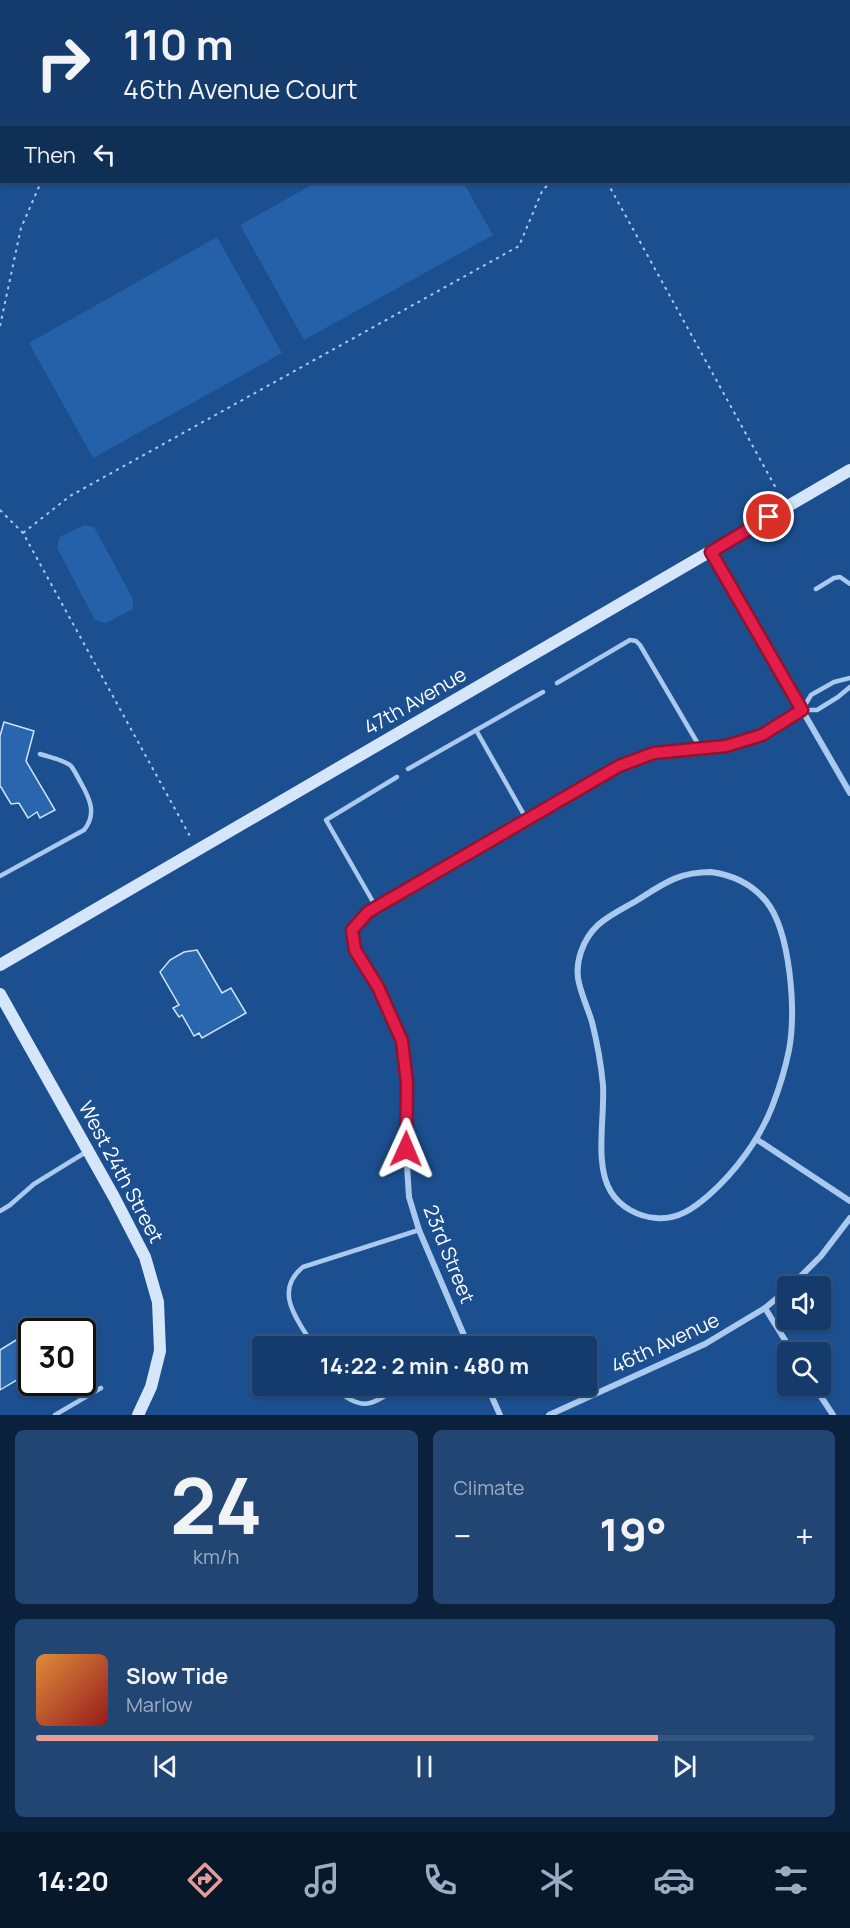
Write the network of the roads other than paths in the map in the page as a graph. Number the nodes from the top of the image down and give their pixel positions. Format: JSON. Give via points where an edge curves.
{"nodes":[{"id":1,"x":850,"y":470,"type":"edge"},
{"id":2,"x":711,"y":552,"type":"junction"},
{"id":3,"x":850,"y":584,"type":"edge"},
{"id":4,"x":816,"y":589,"type":"dead end"},
{"id":5,"x":850,"y":678,"type":"edge"},
{"id":6,"x":557,"y":683,"type":"dead end"},
{"id":7,"x":850,"y":687,"type":"edge"},
{"id":8,"x":543,"y":692,"type":"dead end"},
{"id":9,"x":802,"y":710,"type":"junction"},
{"id":10,"x":476,"y":730,"type":"junction"},
{"id":11,"x":701,"y":748,"type":"junction"},
{"id":12,"x":40,"y":754,"type":"dead end"},
{"id":13,"x":408,"y":769,"type":"dead end"},
{"id":14,"x":397,"y":777,"type":"dead end"},
{"id":15,"x":850,"y":793,"type":"edge"},
{"id":16,"x":527,"y":820,"type":"junction"},
{"id":17,"x":0,"y":876,"type":"edge"},
{"id":18,"x":376,"y":907,"type":"junction"},
{"id":19,"x":0,"y":965,"type":"edge"},
{"id":20,"x":0,"y":994,"type":"edge"},
{"id":21,"x":756,"y":1139,"type":"junction"},
{"id":22,"x":88,"y":1150,"type":"junction"},
{"id":23,"x":850,"y":1201,"type":"edge"},
{"id":24,"x":0,"y":1211,"type":"edge"},
{"id":25,"x":850,"y":1218,"type":"edge"},
{"id":26,"x":419,"y":1230,"type":"junction"},
{"id":27,"x":801,"y":1276,"type":"edge"},
{"id":28,"x":777,"y":1298,"type":"edge"},
{"id":29,"x":765,"y":1308,"type":"junction"},
{"id":30,"x":308,"y":1336,"type":"edge"},
{"id":31,"x":464,"y":1336,"type":"edge"},
{"id":32,"x":786,"y":1342,"type":"edge"},
{"id":33,"x":101,"y":1388,"type":"dead end"},
{"id":34,"x":345,"y":1396,"type":"edge"},
{"id":35,"x":383,"y":1396,"type":"edge"},
{"id":36,"x":491,"y":1396,"type":"edge"},
{"id":37,"x":821,"y":1396,"type":"edge"},
{"id":38,"x":55,"y":1415,"type":"edge"},
{"id":39,"x":138,"y":1415,"type":"edge"},
{"id":40,"x":500,"y":1415,"type":"edge"},
{"id":41,"x":549,"y":1415,"type":"edge"},
{"id":42,"x":833,"y":1415,"type":"edge"}],
"edges":[{"from":1,"to":2,"type":"main road","name":"47th Avenue"},
{"from":2,"to":9,"type":"street"},
{"from":2,"to":19,"type":"main road","name":"47th Avenue"},
{"from":3,"to":4,"type":"lane","via":[[840,577]]},
{"from":5,"to":9,"type":"lane","via":[[810,695]]},
{"from":6,"to":11,"type":"lane","via":[[630,640],[636,641]]},
{"from":7,"to":9,"type":"lane","via":[[817,710]]},
{"from":8,"to":10,"type":"lane"},
{"from":9,"to":11,"type":"street","via":[[762,735],[726,746]]},
{"from":9,"to":15,"type":"street"},
{"from":10,"to":13,"type":"lane"},
{"from":10,"to":16,"type":"lane"},
{"from":11,"to":16,"type":"street","via":[[654,753],[619,766]]},
{"from":12,"to":17,"type":"lane","via":[[70,765],[88,795],[92,816],[84,830]]},
{"from":14,"to":18,"type":"lane","via":[[326,820]]},
{"from":16,"to":18,"type":"street"},
{"from":18,"to":26,"type":"street","name":"23rd Street","via":[[352,930],[355,950],[378,987],[402,1041],[407,1083],[409,1197]]},
{"from":20,"to":22,"type":"main road","name":"West 24th Street"},
{"from":21,"to":21,"type":"street","via":[[772,1108],[789,1050],[792,988],[786,957],[773,914],[757,892],[726,874],[688,873],[609,917],[583,946],[578,976],[598,1049],[603,1084],[604,1179],[629,1210],[657,1219],[671,1217],[696,1206],[717,1187]]},
{"from":21,"to":23,"type":"street"},
{"from":22,"to":24,"type":"lane"},
{"from":22,"to":39,"type":"main road","name":"West 24th Street","via":[[145,1257],[158,1302],[159,1351],[151,1387]]},
{"from":25,"to":27,"type":"street","name":"46th Avenue"},
{"from":26,"to":30,"type":"lane","via":[[296,1273],[288,1302]]},
{"from":26,"to":31,"type":"street","name":"23rd Street"},
{"from":28,"to":29,"type":"street","name":"46th Avenue"},
{"from":29,"to":32,"type":"street"},
{"from":29,"to":41,"type":"street","name":"46th Avenue","via":[[705,1344]]},
{"from":33,"to":38,"type":"lane"},
{"from":34,"to":35,"type":"lane","via":[[369,1403]]},
{"from":36,"to":40,"type":"street"},
{"from":37,"to":42,"type":"street"}]}
